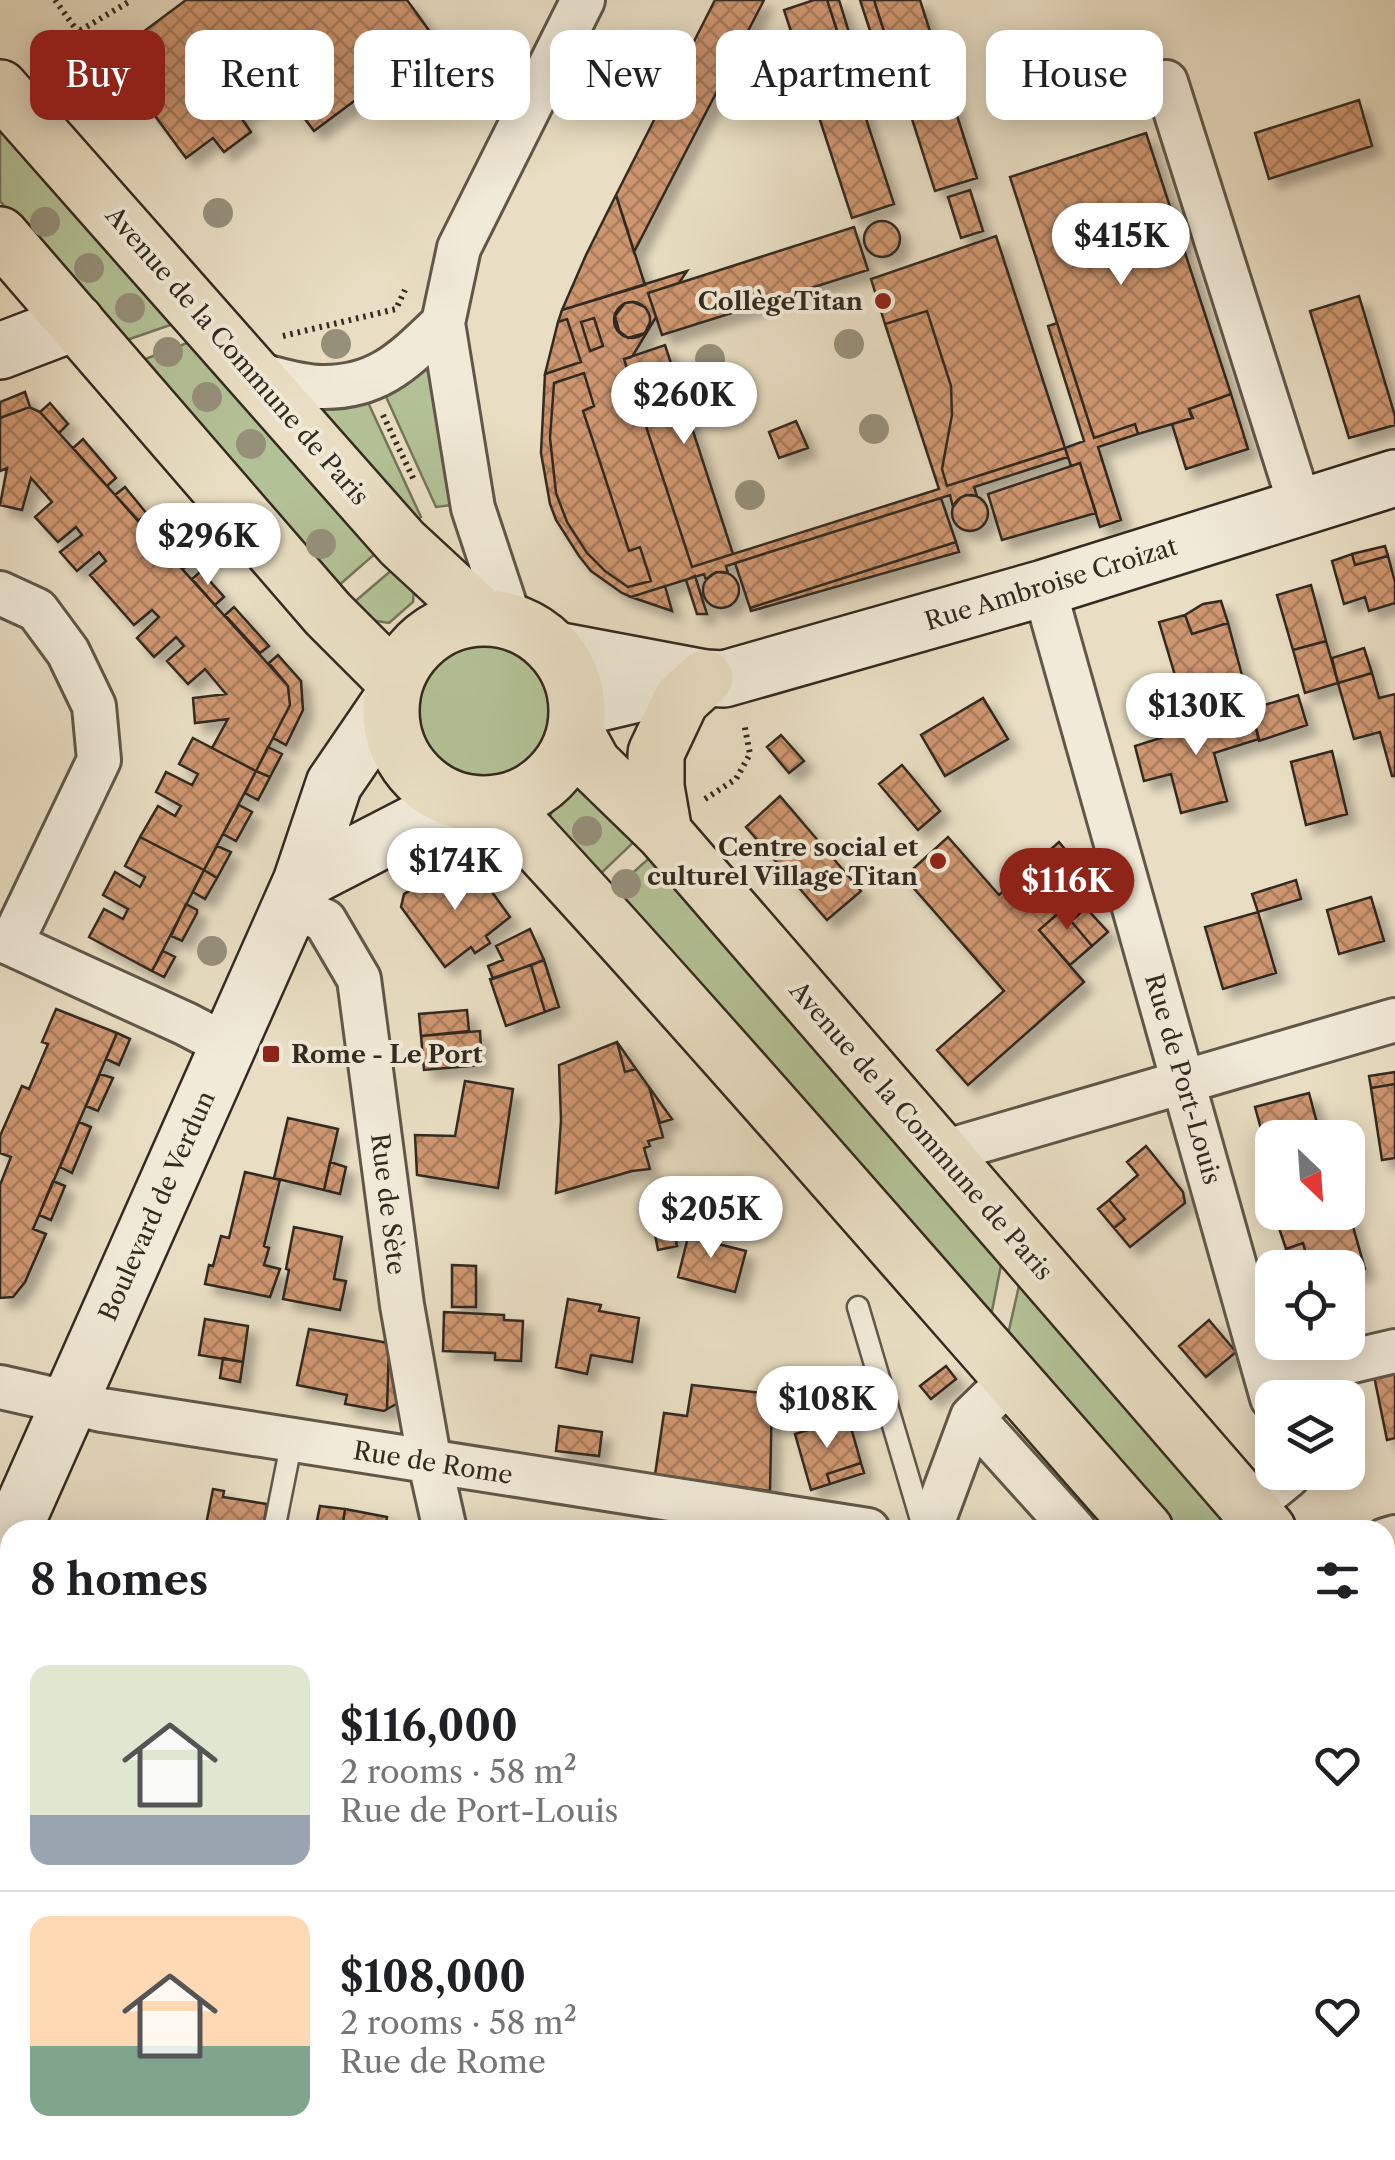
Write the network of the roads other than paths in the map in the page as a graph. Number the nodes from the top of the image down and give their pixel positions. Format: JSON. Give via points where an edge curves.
{"nodes":[{"id":1,"x":583,"y":0,"type":"edge"},
{"id":2,"x":15,"y":74,"type":"edge"},
{"id":3,"x":1166,"y":82,"type":"dead end"},
{"id":4,"x":0,"y":235,"type":"edge"},
{"id":5,"x":76,"y":322,"type":"junction"},
{"id":6,"x":443,"y":323,"type":"junction"},
{"id":7,"x":0,"y":351,"type":"edge"},
{"id":8,"x":263,"y":356,"type":"junction"},
{"id":9,"x":1395,"y":478,"type":"edge"},
{"id":10,"x":1301,"y":508,"type":"junction"},
{"id":11,"x":1044,"y":588,"type":"junction"},
{"id":12,"x":0,"y":593,"type":"edge"},
{"id":13,"x":496,"y":618,"type":"junction"},
{"id":14,"x":556,"y":650,"type":"junction"},
{"id":15,"x":393,"y":692,"type":"junction"},
{"id":16,"x":723,"y":693,"type":"junction"},
{"id":17,"x":577,"y":721,"type":"junction"},
{"id":18,"x":478,"y":802,"type":"junction"},
{"id":19,"x":680,"y":819,"type":"junction"},
{"id":20,"x":296,"y":894,"type":"junction"},
{"id":21,"x":5,"y":955,"type":"edge"},
{"id":22,"x":1395,"y":1020,"type":"edge"},
{"id":23,"x":228,"y":1046,"type":"junction"},
{"id":24,"x":1184,"y":1081,"type":"junction"},
{"id":25,"x":940,"y":1154,"type":"junction"},
{"id":26,"x":858,"y":1307,"type":"dead end"},
{"id":27,"x":1395,"y":1351,"type":"edge"},
{"id":28,"x":1011,"y":1379,"type":"junction"},
{"id":29,"x":1267,"y":1380,"type":"edge"},
{"id":30,"x":1300,"y":1380,"type":"edge"},
{"id":31,"x":0,"y":1387,"type":"edge"},
{"id":32,"x":70,"y":1403,"type":"junction"},
{"id":33,"x":972,"y":1417,"type":"junction"},
{"id":34,"x":292,"y":1440,"type":"junction"},
{"id":35,"x":430,"y":1463,"type":"junction"},
{"id":36,"x":1268,"y":1504,"type":"edge"},
{"id":37,"x":17,"y":1520,"type":"edge"},
{"id":38,"x":276,"y":1520,"type":"edge"},
{"id":39,"x":443,"y":1520,"type":"edge"},
{"id":40,"x":803,"y":1520,"type":"edge"},
{"id":41,"x":924,"y":1520,"type":"edge"},
{"id":42,"x":931,"y":1520,"type":"edge"},
{"id":43,"x":1065,"y":1520,"type":"edge"},
{"id":44,"x":1136,"y":1520,"type":"edge"}],
"edges":[{"from":1,"to":6,"type":"street","via":[[459,248]]},
{"from":2,"to":8,"type":"main road","name":"Avenue de la Commune de Paris"},
{"from":3,"to":10,"type":"street"},
{"from":4,"to":5,"type":"main road"},
{"from":5,"to":7,"type":"street"},
{"from":5,"to":15,"type":"main road"},
{"from":6,"to":8,"type":"street","via":[[402,362],[368,382],[321,388]]},
{"from":6,"to":13,"type":"street"},
{"from":8,"to":13,"type":"main road","name":"Avenue de la Commune de Paris","via":[[402,543]]},
{"from":9,"to":10,"type":"street","name":"Rue Ambroise Croizat"},
{"from":10,"to":11,"type":"street","name":"Rue Ambroise Croizat"},
{"from":11,"to":16,"type":"street","name":"Rue Ambroise Croizat","via":[[724,679]]},
{"from":11,"to":24,"type":"street","name":"Rue de Port-Louis"},
{"from":12,"to":21,"type":"street","via":[[37,610],[68,652],[94,706],[99,760]]},
{"from":13,"to":14,"type":"main road"},
{"from":13,"to":15,"type":"main road","via":[[445,626],[414,648]]},
{"from":14,"to":16,"type":"street","name":"Rue Ambroise Croizat"},
{"from":14,"to":17,"type":"main road","via":[[572,677]]},
{"from":15,"to":18,"type":"main road","via":[[393,734],[406,763],[429,787]]},
{"from":15,"to":20,"type":"street","name":"Boulevard de Verdun","via":[[334,784]]},
{"from":16,"to":17,"type":"street","name":"Rue Ambroise Croizat"},
{"from":16,"to":19,"type":"main road","via":[[681,700],[656,754],[656,786]]},
{"from":17,"to":18,"type":"main road","via":[[560,766],[533,791]]},
{"from":17,"to":19,"type":"main road","name":"Avenue de la Commune de Paris","via":[[592,764]]},
{"from":18,"to":20,"type":"street"},
{"from":18,"to":28,"type":"main road","via":[[600,913]]},
{"from":19,"to":25,"type":"main road","name":"Avenue de la Commune de Paris"},
{"from":20,"to":23,"type":"street","name":"Boulevard de Verdun"},
{"from":20,"to":35,"type":"street","name":"Rue de Sète","via":[[324,921],[358,979]]},
{"from":21,"to":23,"type":"street"},
{"from":22,"to":24,"type":"street"},
{"from":23,"to":32,"type":"street","name":"Boulevard de Verdun"},
{"from":24,"to":25,"type":"street"},
{"from":24,"to":29,"type":"street","name":"Rue de Port-Louis"},
{"from":25,"to":36,"type":"main road","name":"Avenue de la Commune de Paris"},
{"from":26,"to":41,"type":"lane"},
{"from":27,"to":30,"type":"street"},
{"from":28,"to":33,"type":"street"},
{"from":28,"to":44,"type":"main road"},
{"from":31,"to":32,"type":"street","name":"Rue de Rome"},
{"from":32,"to":34,"type":"street","name":"Rue de Rome"},
{"from":32,"to":37,"type":"street","name":"Boulevard de Verdun"},
{"from":33,"to":42,"type":"street"},
{"from":33,"to":43,"type":"street"},
{"from":34,"to":35,"type":"street","name":"Rue de Rome"},
{"from":34,"to":38,"type":"lane"},
{"from":35,"to":39,"type":"street","name":"Rue de Sète"},
{"from":35,"to":40,"type":"street","name":"Rue de Rome"}]}
